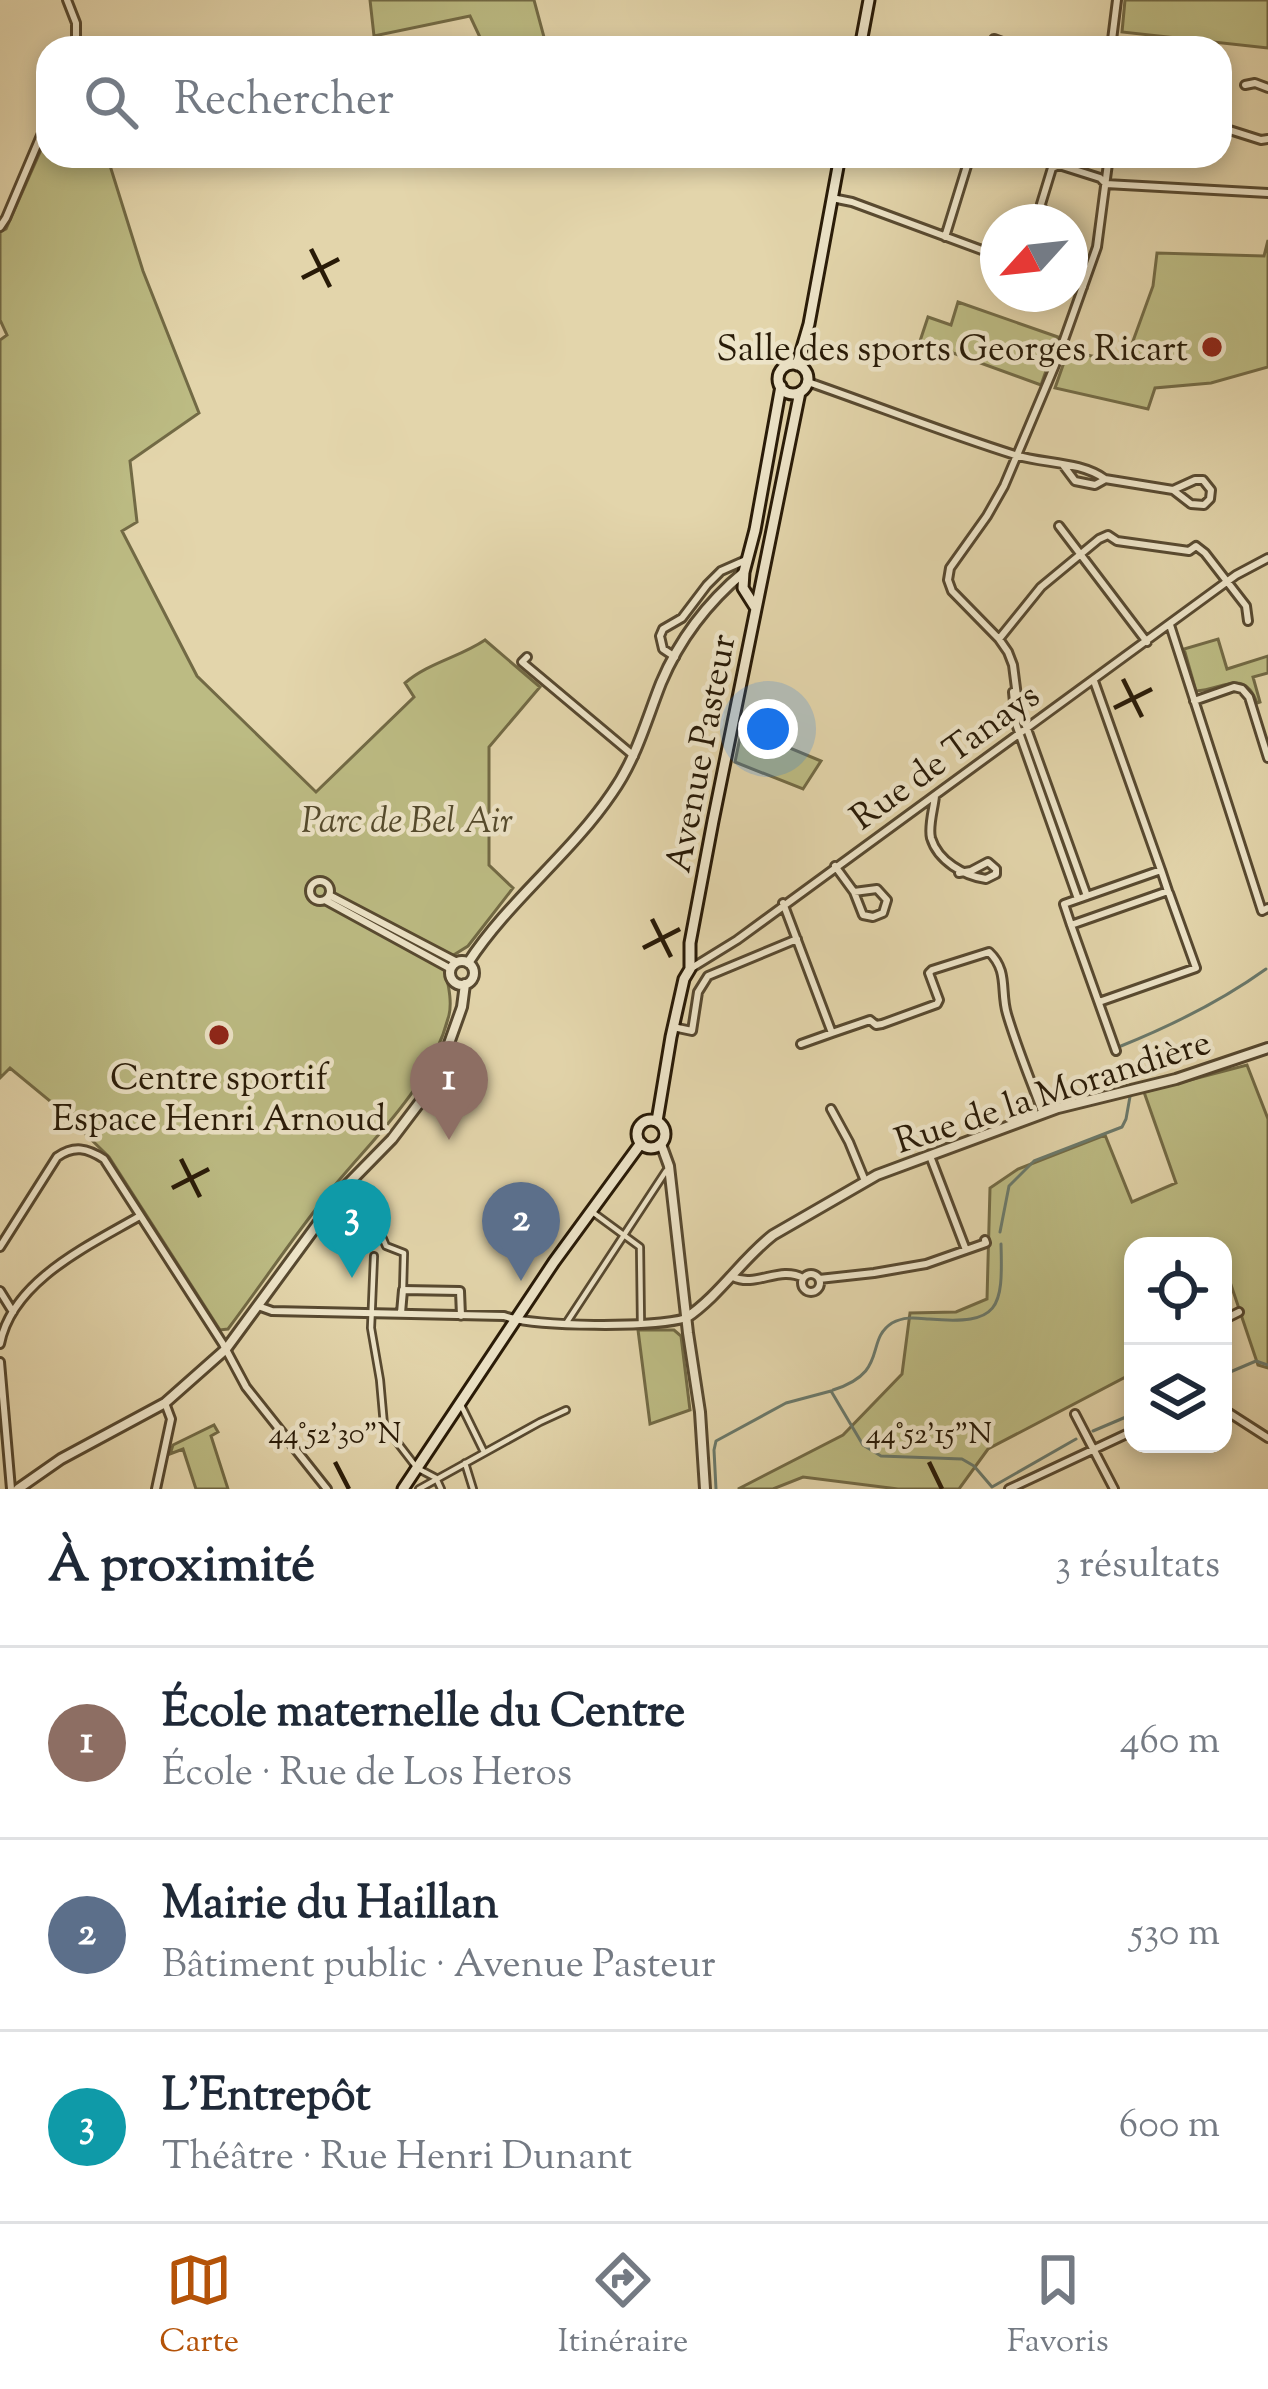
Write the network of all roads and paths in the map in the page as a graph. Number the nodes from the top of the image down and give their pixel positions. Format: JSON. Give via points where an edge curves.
{"nodes":[{"id":1,"x":869,"y":0,"type":"edge"},
{"id":2,"x":1117,"y":0,"type":"edge"},
{"id":3,"x":68,"y":1,"type":"edge"},
{"id":4,"x":76,"y":36,"type":"edge"},
{"id":5,"x":862,"y":36,"type":"edge"},
{"id":6,"x":1113,"y":36,"type":"edge"},
{"id":7,"x":1245,"y":85,"type":"dead end"},
{"id":8,"x":1268,"y":88,"type":"edge"},
{"id":9,"x":1232,"y":131,"type":"edge"},
{"id":10,"x":1268,"y":139,"type":"edge"},
{"id":11,"x":36,"y":148,"type":"edge"},
{"id":12,"x":838,"y":168,"type":"edge"},
{"id":13,"x":969,"y":168,"type":"edge"},
{"id":14,"x":1052,"y":168,"type":"edge"},
{"id":15,"x":1068,"y":168,"type":"edge"},
{"id":16,"x":1107,"y":168,"type":"edge"},
{"id":17,"x":1106,"y":184,"type":"junction"},
{"id":18,"x":1268,"y":193,"type":"edge"},
{"id":19,"x":832,"y":198,"type":"junction"},
{"id":20,"x":1041,"y":204,"type":"edge"},
{"id":21,"x":0,"y":227,"type":"edge"},
{"id":22,"x":945,"y":237,"type":"junction"},
{"id":23,"x":980,"y":250,"type":"edge"},
{"id":24,"x":1088,"y":272,"type":"edge"},
{"id":25,"x":1074,"y":312,"type":"edge"},
{"id":26,"x":797,"y":365,"type":"junction"},
{"id":27,"x":808,"y":382,"type":"junction"},
{"id":28,"x":781,"y":386,"type":"junction"},
{"id":29,"x":800,"y":392,"type":"junction"},
{"id":30,"x":1018,"y":456,"type":"junction"},
{"id":31,"x":1063,"y":465,"type":"junction"},
{"id":32,"x":1105,"y":479,"type":"junction"},
{"id":33,"x":1173,"y":490,"type":"junction"},
{"id":34,"x":1059,"y":526,"type":"dead end"},
{"id":35,"x":1080,"y":554,"type":"junction"},
{"id":36,"x":748,"y":557,"type":"junction"},
{"id":37,"x":1268,"y":558,"type":"edge"},
{"id":38,"x":765,"y":571,"type":"junction"},
{"id":39,"x":744,"y":572,"type":"junction"},
{"id":40,"x":1227,"y":582,"type":"junction"},
{"id":41,"x":723,"y":590,"type":"junction"},
{"id":42,"x":745,"y":593,"type":"junction"},
{"id":43,"x":755,"y":607,"type":"junction"},
{"id":44,"x":1248,"y":621,"type":"dead end"},
{"id":45,"x":1170,"y":625,"type":"junction"},
{"id":46,"x":999,"y":639,"type":"junction"},
{"id":47,"x":1147,"y":642,"type":"junction"},
{"id":48,"x":527,"y":657,"type":"dead end"},
{"id":49,"x":675,"y":657,"type":"junction"},
{"id":50,"x":1014,"y":677,"type":"junction"},
{"id":51,"x":1094,"y":681,"type":"junction"},
{"id":52,"x":1194,"y":701,"type":"junction"},
{"id":53,"x":1028,"y":728,"type":"junction"},
{"id":54,"x":1019,"y":734,"type":"junction"},
{"id":55,"x":634,"y":756,"type":"junction"},
{"id":56,"x":1268,"y":758,"type":"edge"},
{"id":57,"x":935,"y":796,"type":"junction"},
{"id":58,"x":836,"y":866,"type":"junction"},
{"id":59,"x":1161,"y":870,"type":"junction"},
{"id":60,"x":959,"y":873,"type":"junction"},
{"id":61,"x":1168,"y":891,"type":"junction"},
{"id":62,"x":854,"y":892,"type":"junction"},
{"id":63,"x":327,"y":898,"type":"dead end"},
{"id":64,"x":1083,"y":898,"type":"junction"},
{"id":65,"x":783,"y":903,"type":"junction"},
{"id":66,"x":1265,"y":909,"type":"edge"},
{"id":67,"x":1071,"y":925,"type":"junction"},
{"id":68,"x":797,"y":939,"type":"junction"},
{"id":69,"x":459,"y":965,"type":"junction"},
{"id":70,"x":690,"y":969,"type":"junction"},
{"id":71,"x":465,"y":984,"type":"junction"},
{"id":72,"x":1099,"y":1002,"type":"junction"},
{"id":73,"x":673,"y":1027,"type":"junction"},
{"id":74,"x":832,"y":1033,"type":"junction"},
{"id":75,"x":801,"y":1045,"type":"dead end"},
{"id":76,"x":1268,"y":1048,"type":"edge"},
{"id":77,"x":1116,"y":1051,"type":"dead end"},
{"id":78,"x":831,"y":1109,"type":"dead end"},
{"id":79,"x":1043,"y":1114,"type":"junction"},
{"id":80,"x":657,"y":1121,"type":"junction"},
{"id":81,"x":641,"y":1143,"type":"junction"},
{"id":82,"x":661,"y":1144,"type":"junction"},
{"id":83,"x":930,"y":1156,"type":"junction"},
{"id":84,"x":669,"y":1166,"type":"junction"},
{"id":85,"x":349,"y":1181,"type":"junction"},
{"id":86,"x":865,"y":1181,"type":"junction"},
{"id":87,"x":591,"y":1211,"type":"junction"},
{"id":88,"x":140,"y":1216,"type":"junction"},
{"id":89,"x":624,"y":1233,"type":"junction"},
{"id":90,"x":986,"y":1240,"type":"dead end"},
{"id":91,"x":0,"y":1246,"type":"edge"},
{"id":92,"x":966,"y":1250,"type":"junction"},
{"id":93,"x":374,"y":1256,"type":"dead end"},
{"id":94,"x":733,"y":1276,"type":"junction"},
{"id":95,"x":803,"y":1278,"type":"junction"},
{"id":96,"x":819,"y":1279,"type":"junction"},
{"id":97,"x":404,"y":1290,"type":"junction"},
{"id":98,"x":0,"y":1291,"type":"edge"},
{"id":99,"x":258,"y":1306,"type":"junction"},
{"id":100,"x":13,"y":1312,"type":"junction"},
{"id":101,"x":1239,"y":1312,"type":"dead end"},
{"id":102,"x":373,"y":1313,"type":"junction"},
{"id":103,"x":401,"y":1314,"type":"junction"},
{"id":104,"x":461,"y":1316,"type":"junction"},
{"id":105,"x":1232,"y":1316,"type":"edge"},
{"id":106,"x":686,"y":1318,"type":"junction"},
{"id":107,"x":517,"y":1321,"type":"junction"},
{"id":108,"x":566,"y":1322,"type":"junction"},
{"id":109,"x":640,"y":1324,"type":"junction"},
{"id":110,"x":0,"y":1345,"type":"edge"},
{"id":111,"x":226,"y":1349,"type":"junction"},
{"id":112,"x":0,"y":1361,"type":"edge"},
{"id":113,"x":165,"y":1402,"type":"junction"},
{"id":114,"x":460,"y":1403,"type":"junction"},
{"id":115,"x":566,"y":1410,"type":"dead end"},
{"id":116,"x":1075,"y":1414,"type":"dead end"},
{"id":117,"x":1232,"y":1415,"type":"edge"},
{"id":118,"x":1124,"y":1435,"type":"edge"},
{"id":119,"x":1268,"y":1438,"type":"edge"},
{"id":120,"x":1094,"y":1450,"type":"junction"},
{"id":121,"x":484,"y":1453,"type":"junction"},
{"id":122,"x":465,"y":1463,"type":"junction"},
{"id":123,"x":417,"y":1468,"type":"junction"},
{"id":124,"x":436,"y":1478,"type":"junction"},
{"id":125,"x":14,"y":1489,"type":"edge"},
{"id":126,"x":155,"y":1489,"type":"edge"},
{"id":127,"x":327,"y":1489,"type":"edge"},
{"id":128,"x":403,"y":1489,"type":"edge"},
{"id":129,"x":419,"y":1489,"type":"edge"},
{"id":130,"x":441,"y":1489,"type":"edge"},
{"id":131,"x":473,"y":1489,"type":"edge"},
{"id":132,"x":705,"y":1489,"type":"edge"},
{"id":133,"x":1009,"y":1489,"type":"edge"},
{"id":134,"x":1114,"y":1489,"type":"edge"}],
"edges":[{"from":1,"to":5,"type":"main road"},
{"from":2,"to":6,"type":"street"},
{"from":3,"to":4,"type":"street"},
{"from":7,"to":8,"type":"street"},
{"from":9,"to":10,"type":"street"},
{"from":11,"to":21,"type":"street"},
{"from":12,"to":19,"type":"main road","name":"Avenue Pasteur"},
{"from":13,"to":22,"type":"street"},
{"from":14,"to":20,"type":"street"},
{"from":15,"to":17,"type":"street"},
{"from":16,"to":17,"type":"street"},
{"from":17,"to":18,"type":"street"},
{"from":17,"to":24,"type":"street"},
{"from":19,"to":22,"type":"street"},
{"from":19,"to":26,"type":"main road","name":"Avenue Pasteur"},
{"from":22,"to":23,"type":"street"},
{"from":25,"to":30,"type":"street"},
{"from":26,"to":27,"type":"main road"},
{"from":26,"to":28,"type":"main road","name":"Avenue Pasteur","via":[[782,369]]},
{"from":27,"to":29,"type":"main road","name":"Avenue Pasteur"},
{"from":27,"to":30,"type":"street"},
{"from":28,"to":29,"type":"main road"},
{"from":28,"to":36,"type":"main road","name":"Avenue Pasteur"},
{"from":29,"to":38,"type":"main road","name":"Avenue Pasteur"},
{"from":30,"to":31,"type":"street"},
{"from":30,"to":46,"type":"street","via":[[947,580]]},
{"from":31,"to":32,"type":"street"},
{"from":31,"to":32,"type":"street","via":[[1075,481]]},
{"from":32,"to":33,"type":"street"},
{"from":33,"to":33,"type":"street","via":[[1195,506],[1211,494],[1199,479]]},
{"from":34,"to":35,"type":"street"},
{"from":35,"to":40,"type":"street","via":[[1108,535],[1196,547]]},
{"from":35,"to":46,"type":"street","via":[[1041,586]]},
{"from":35,"to":47,"type":"street"},
{"from":36,"to":38,"type":"street","via":[[761,557]]},
{"from":36,"to":39,"type":"main road","name":"Avenue Pasteur"},
{"from":36,"to":49,"type":"street","via":[[722,571],[663,629],[663,649]]},
{"from":37,"to":40,"type":"street","name":"Rue de Tanays"},
{"from":38,"to":43,"type":"main road","name":"Avenue Pasteur"},
{"from":39,"to":41,"type":"street"},
{"from":39,"to":42,"type":"main road","name":"Avenue Pasteur"},
{"from":40,"to":44,"type":"street"},
{"from":40,"to":45,"type":"street","name":"Rue de Tanays"},
{"from":41,"to":42,"type":"street"},
{"from":41,"to":49,"type":"street"},
{"from":42,"to":43,"type":"main road","name":"Avenue Pasteur"},
{"from":43,"to":70,"type":"main road","name":"Avenue Pasteur"},
{"from":45,"to":47,"type":"street","name":"Rue de Tanays"},
{"from":45,"to":52,"type":"street"},
{"from":46,"to":50,"type":"street"},
{"from":47,"to":51,"type":"street","name":"Rue de Tanays"},
{"from":48,"to":55,"type":"street","via":[[522,662]]},
{"from":49,"to":55,"type":"street"},
{"from":50,"to":53,"type":"street"},
{"from":50,"to":54,"type":"street"},
{"from":51,"to":53,"type":"street","name":"Rue de Tanays"},
{"from":51,"to":59,"type":"street"},
{"from":52,"to":56,"type":"street","via":[[1242,688]]},
{"from":52,"to":66,"type":"street"},
{"from":53,"to":54,"type":"street","name":"Rue de Tanays"},
{"from":53,"to":64,"type":"street"},
{"from":54,"to":57,"type":"street","name":"Rue de Tanays"},
{"from":54,"to":64,"type":"street"},
{"from":55,"to":69,"type":"street","via":[[592,821]]},
{"from":57,"to":58,"type":"street","name":"Rue de Tanays"},
{"from":57,"to":60,"type":"street","via":[[932,839]]},
{"from":58,"to":62,"type":"street"},
{"from":58,"to":65,"type":"street","name":"Rue de Tanays"},
{"from":59,"to":61,"type":"street"},
{"from":59,"to":64,"type":"street"},
{"from":60,"to":60,"type":"street","via":[[986,879],[996,869],[988,862]]},
{"from":61,"to":67,"type":"street"},
{"from":61,"to":72,"type":"street","via":[[1196,968]]},
{"from":62,"to":62,"type":"street","via":[[863,915],[883,913],[887,901],[877,889]]},
{"from":63,"to":69,"type":"street"},
{"from":64,"to":67,"type":"street","via":[[1064,904]]},
{"from":65,"to":68,"type":"street"},
{"from":65,"to":70,"type":"street","name":"Rue de Tanays"},
{"from":67,"to":72,"type":"street"},
{"from":68,"to":73,"type":"street","via":[[708,976],[692,1031]]},
{"from":68,"to":74,"type":"street"},
{"from":69,"to":71,"type":"street","via":[[452,979]]},
{"from":69,"to":71,"type":"street","via":[[474,973]]},
{"from":70,"to":73,"type":"main road","name":"Avenue Pasteur"},
{"from":71,"to":85,"type":"street","via":[[433,1080]]},
{"from":72,"to":77,"type":"street"},
{"from":73,"to":80,"type":"main road","name":"Avenue Pasteur"},
{"from":74,"to":75,"type":"street"},
{"from":74,"to":79,"type":"street","via":[[937,1004],[929,973],[989,952],[1005,980],[1005,1009]]},
{"from":76,"to":79,"type":"street","name":"Rue de la Morandière"},
{"from":78,"to":86,"type":"street"},
{"from":79,"to":83,"type":"street","name":"Rue de la Morandière"},
{"from":80,"to":81,"type":"main road","via":[[640,1125]]},
{"from":80,"to":82,"type":"main road"},
{"from":81,"to":82,"type":"main road"},
{"from":81,"to":87,"type":"main road"},
{"from":82,"to":84,"type":"street"},
{"from":83,"to":86,"type":"street","name":"Rue de la Morandière"},
{"from":83,"to":92,"type":"street"},
{"from":84,"to":89,"type":"street"},
{"from":84,"to":106,"type":"street"},
{"from":85,"to":97,"type":"street","via":[[386,1246],[404,1253]]},
{"from":85,"to":99,"type":"street"},
{"from":86,"to":94,"type":"street","name":"Rue de la Morandière","via":[[773,1234]]},
{"from":87,"to":89,"type":"street"},
{"from":87,"to":107,"type":"main road"},
{"from":88,"to":91,"type":"street","via":[[104,1159],[67,1150]]},
{"from":88,"to":100,"type":"street","via":[[40,1278]]},
{"from":88,"to":111,"type":"street"},
{"from":89,"to":108,"type":"street"},
{"from":89,"to":109,"type":"street","via":[[640,1246]]},
{"from":90,"to":92,"type":"street"},
{"from":92,"to":96,"type":"street"},
{"from":93,"to":102,"type":"street"},
{"from":94,"to":95,"type":"street","via":[[748,1283]]},
{"from":94,"to":106,"type":"street","name":"Rue de la Morandière"},
{"from":95,"to":96,"type":"street"},
{"from":95,"to":96,"type":"street","via":[[811,1291]]},
{"from":97,"to":103,"type":"street"},
{"from":97,"to":104,"type":"street","via":[[460,1292]]},
{"from":98,"to":100,"type":"street"},
{"from":99,"to":102,"type":"street"},
{"from":99,"to":111,"type":"street"},
{"from":100,"to":110,"type":"street"},
{"from":101,"to":105,"type":"street"},
{"from":102,"to":103,"type":"street"},
{"from":102,"to":123,"type":"street","via":[[385,1425]]},
{"from":103,"to":104,"type":"street"},
{"from":104,"to":107,"type":"street"},
{"from":106,"to":109,"type":"street"},
{"from":106,"to":132,"type":"street"},
{"from":107,"to":108,"type":"street"},
{"from":107,"to":114,"type":"main road"},
{"from":108,"to":109,"type":"street"},
{"from":111,"to":113,"type":"street"},
{"from":111,"to":127,"type":"street","via":[[245,1387]]},
{"from":112,"to":125,"type":"street"},
{"from":113,"to":125,"type":"street"},
{"from":113,"to":126,"type":"street","via":[[171,1419]]},
{"from":114,"to":121,"type":"street"},
{"from":114,"to":123,"type":"main road"},
{"from":115,"to":121,"type":"street"},
{"from":116,"to":120,"type":"street"},
{"from":117,"to":119,"type":"street"},
{"from":118,"to":120,"type":"street"},
{"from":120,"to":133,"type":"street"},
{"from":120,"to":134,"type":"street"},
{"from":121,"to":122,"type":"street"},
{"from":122,"to":124,"type":"street"},
{"from":122,"to":131,"type":"street"},
{"from":123,"to":124,"type":"street"},
{"from":123,"to":128,"type":"main road"},
{"from":124,"to":129,"type":"street"},
{"from":124,"to":130,"type":"street"}]}
